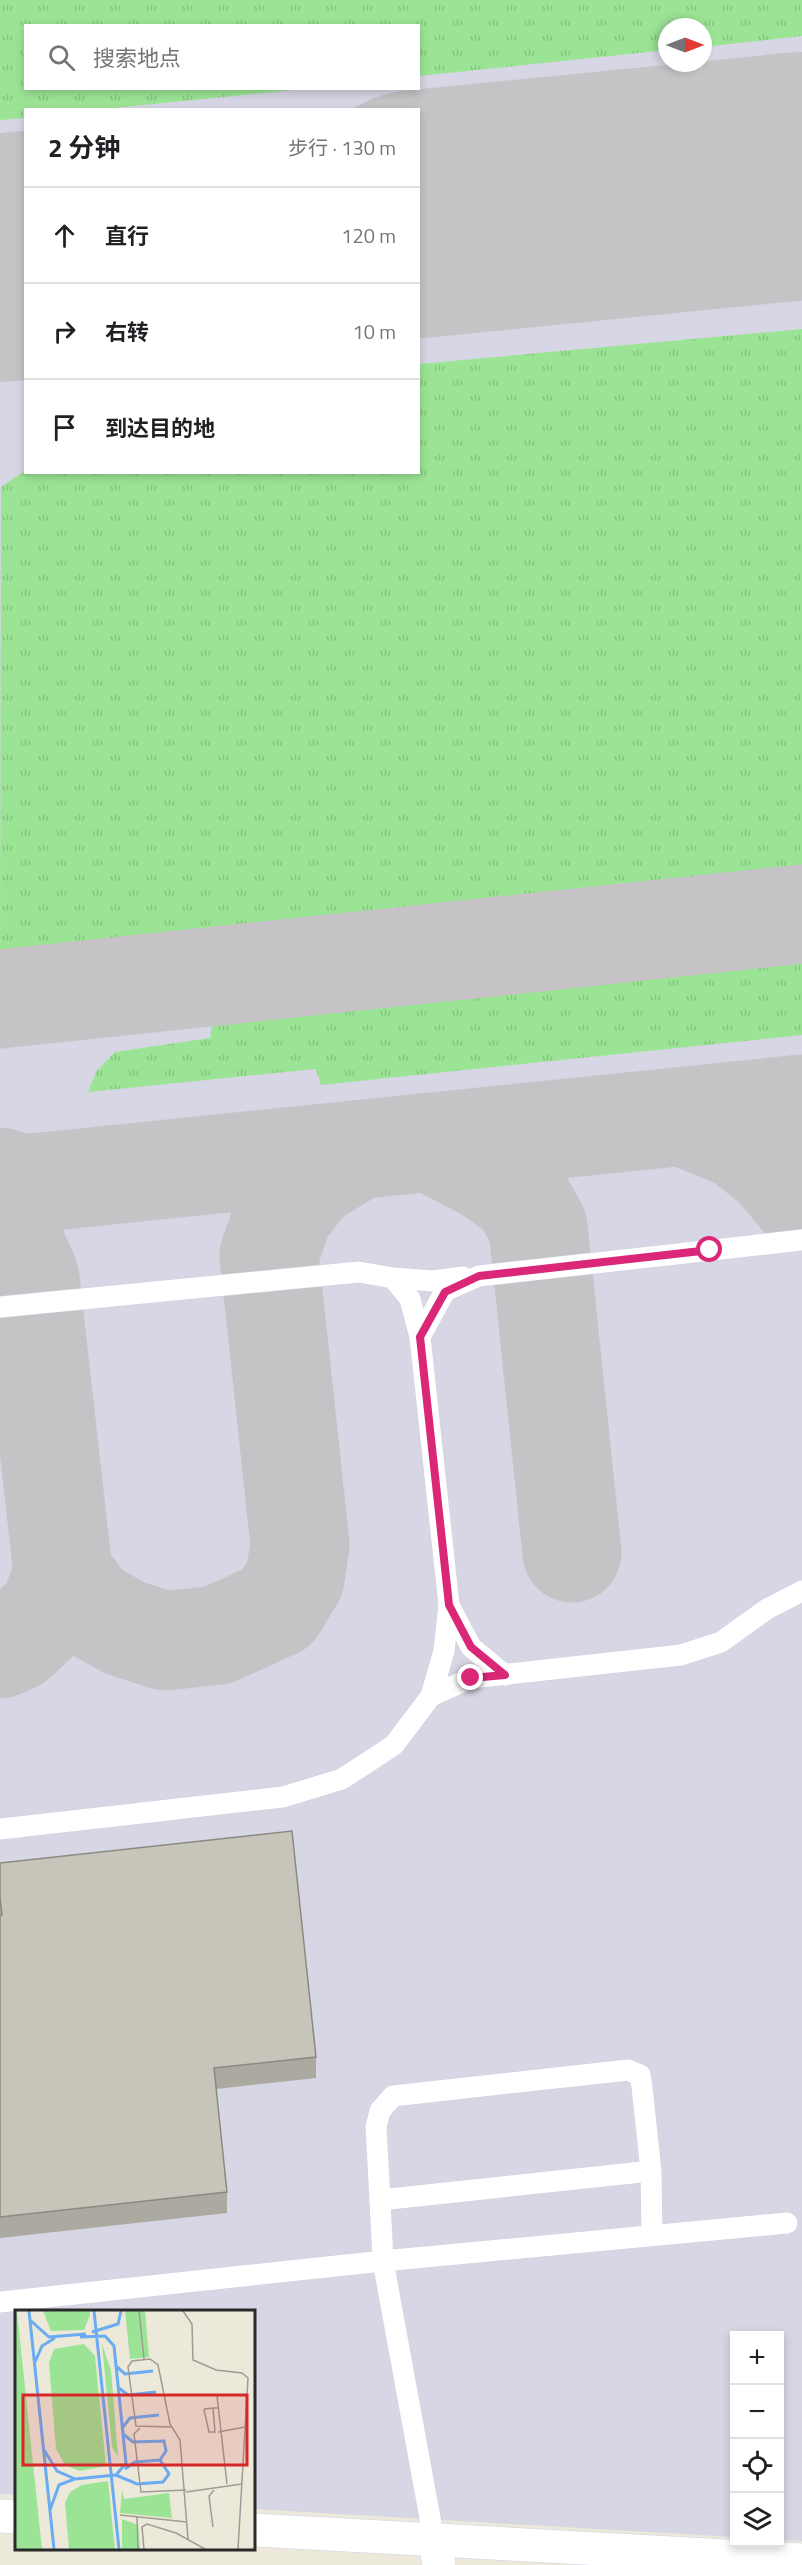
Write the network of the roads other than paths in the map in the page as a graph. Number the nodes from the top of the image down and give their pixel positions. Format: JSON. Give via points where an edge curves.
{"nodes":[{"id":1,"x":802,"y":1240,"type":"edge"},
{"id":2,"x":479,"y":1276,"type":"junction"},
{"id":3,"x":393,"y":1278,"type":"junction"},
{"id":4,"x":0,"y":1307,"type":"edge"},
{"id":5,"x":420,"y":1337,"type":"junction"},
{"id":6,"x":802,"y":1591,"type":"edge"},
{"id":7,"x":449,"y":1605,"type":"junction"},
{"id":8,"x":505,"y":1675,"type":"junction"},
{"id":9,"x":431,"y":1696,"type":"junction"},
{"id":10,"x":0,"y":1829,"type":"edge"},
{"id":11,"x":651,"y":2171,"type":"junction"},
{"id":12,"x":380,"y":2200,"type":"junction"},
{"id":13,"x":787,"y":2223,"type":"dead end"},
{"id":14,"x":652,"y":2235,"type":"junction"},
{"id":15,"x":383,"y":2260,"type":"junction"},
{"id":16,"x":0,"y":2302,"type":"edge"},
{"id":17,"x":0,"y":2516,"type":"edge"},
{"id":18,"x":15,"y":2517,"type":"edge"},
{"id":19,"x":255,"y":2530,"type":"edge"},
{"id":20,"x":436,"y":2553,"type":"edge"},
{"id":21,"x":802,"y":2560,"type":"edge"}],
"edges":[{"from":1,"to":2,"type":"lane"},
{"from":2,"to":3,"type":"lane","via":[[433,1281]]},
{"from":2,"to":5,"type":"lane","via":[[445,1292]]},
{"from":3,"to":4,"type":"lane","via":[[359,1272]]},
{"from":3,"to":5,"type":"lane","via":[[410,1299]]},
{"from":5,"to":7,"type":"lane"},
{"from":6,"to":8,"type":"lane","via":[[767,1609],[721,1642],[681,1655]]},
{"from":7,"to":8,"type":"lane","via":[[471,1647]]},
{"from":7,"to":9,"type":"lane","via":[[444,1651]]},
{"from":8,"to":9,"type":"lane","via":[[471,1678]]},
{"from":9,"to":10,"type":"lane","via":[[394,1745],[342,1779],[282,1797]]},
{"from":11,"to":12,"type":"lane"},
{"from":11,"to":12,"type":"lane","via":[[640,2075],[628,2070],[393,2096],[380,2111],[376,2127]]},
{"from":11,"to":14,"type":"lane"},
{"from":12,"to":15,"type":"lane"},
{"from":13,"to":14,"type":"lane"},
{"from":14,"to":15,"type":"lane"},
{"from":15,"to":16,"type":"lane"},
{"from":15,"to":20,"type":"lane"},
{"from":17,"to":18,"type":"street"},
{"from":19,"to":20,"type":"street"},
{"from":20,"to":21,"type":"street"}]}
